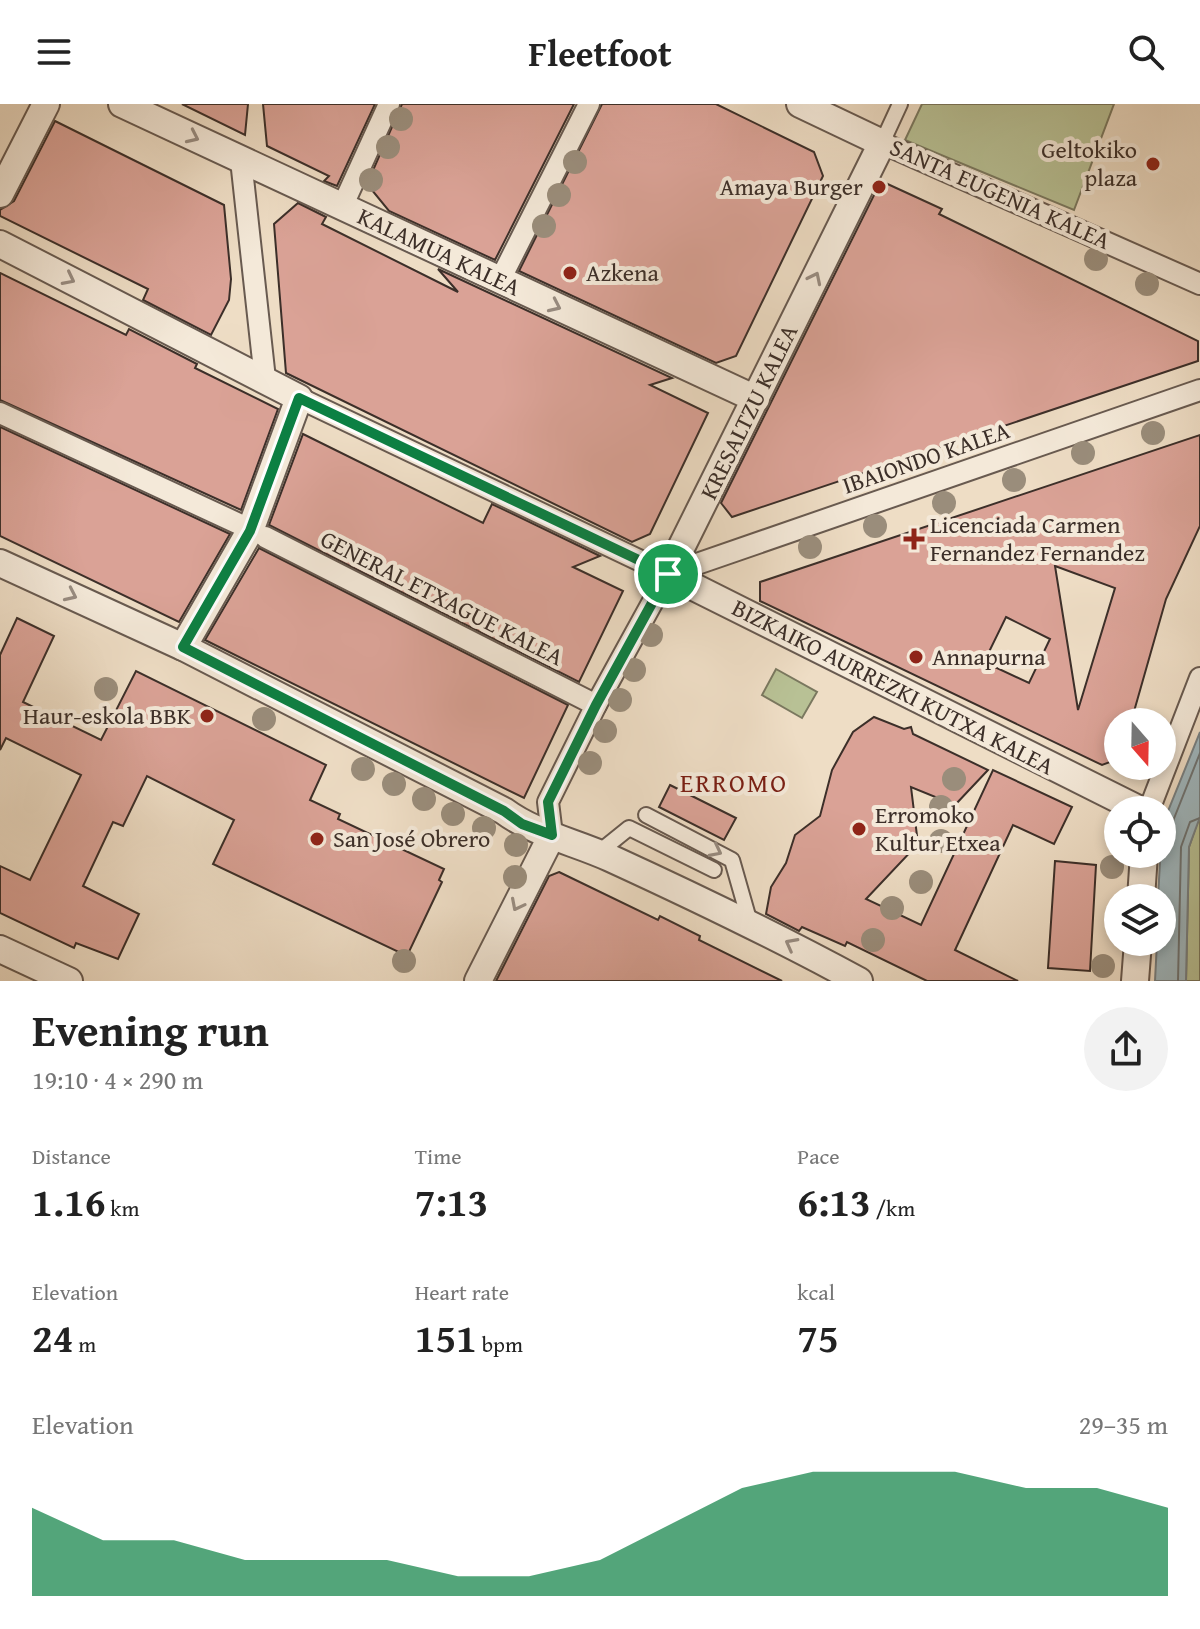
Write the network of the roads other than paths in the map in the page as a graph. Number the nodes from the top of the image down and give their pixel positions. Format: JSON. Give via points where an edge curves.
{"nodes":[{"id":1,"x":46,"y":104,"type":"edge"},
{"id":2,"x":122,"y":104,"type":"edge"},
{"id":3,"x":389,"y":104,"type":"edge"},
{"id":4,"x":589,"y":104,"type":"edge"},
{"id":5,"x":800,"y":104,"type":"edge"},
{"id":6,"x":900,"y":104,"type":"edge"},
{"id":7,"x":882,"y":143,"type":"junction"},
{"id":8,"x":241,"y":160,"type":"junction"},
{"id":9,"x":0,"y":194,"type":"edge"},
{"id":10,"x":342,"y":207,"type":"junction"},
{"id":11,"x":0,"y":244,"type":"edge"},
{"id":12,"x":500,"y":280,"type":"junction"},
{"id":13,"x":1200,"y":284,"type":"edge"},
{"id":14,"x":265,"y":379,"type":"junction"},
{"id":15,"x":1200,"y":390,"type":"edge"},
{"id":16,"x":299,"y":398,"type":"junction"},
{"id":17,"x":756,"y":399,"type":"junction"},
{"id":18,"x":0,"y":413,"type":"edge"},
{"id":19,"x":239,"y":524,"type":"dead end"},
{"id":20,"x":265,"y":537,"type":"dead end"},
{"id":21,"x":0,"y":563,"type":"edge"},
{"id":22,"x":668,"y":574,"type":"junction"},
{"id":23,"x":183,"y":647,"type":"junction"},
{"id":24,"x":1200,"y":678,"type":"edge"},
{"id":25,"x":596,"y":705,"type":"junction"},
{"id":26,"x":1112,"y":796,"type":"edge"},
{"id":27,"x":1154,"y":796,"type":"edge"},
{"id":28,"x":646,"y":815,"type":"dead end"},
{"id":29,"x":552,"y":835,"type":"junction"},
{"id":30,"x":598,"y":853,"type":"junction"},
{"id":31,"x":714,"y":870,"type":"dead end"},
{"id":32,"x":750,"y":923,"type":"junction"},
{"id":33,"x":0,"y":949,"type":"edge"},
{"id":34,"x":1137,"y":956,"type":"edge"},
{"id":35,"x":69,"y":981,"type":"edge"},
{"id":36,"x":478,"y":981,"type":"edge"},
{"id":37,"x":859,"y":981,"type":"edge"},
{"id":38,"x":1135,"y":981,"type":"edge"}],
"edges":[{"from":1,"to":9,"type":"street"},
{"from":2,"to":8,"type":"street","name":"KALAMUA KALEA","one_way":true},
{"from":3,"to":10,"type":"street"},
{"from":4,"to":12,"type":"street"},
{"from":5,"to":7,"type":"street","name":"SANTA EUGENIA KALEA"},
{"from":6,"to":7,"type":"lane"},
{"from":7,"to":13,"type":"street","name":"SANTA EUGENIA KALEA"},
{"from":17,"to":7,"type":"street","name":"KRESALTZU KALEA","one_way":true},
{"from":8,"to":10,"type":"street","name":"KALAMUA KALEA"},
{"from":8,"to":14,"type":"street"},
{"from":10,"to":12,"type":"street","name":"KALAMUA KALEA"},
{"from":11,"to":14,"type":"street","name":"BIZKAIKO AURREZKI KUTXA KALEA","one_way":true},
{"from":12,"to":17,"type":"street","name":"KALAMUA KALEA","one_way":true},
{"from":14,"to":16,"type":"street","name":"BIZKAIKO AURREZKI KUTXA KALEA"},
{"from":15,"to":22,"type":"street","name":"IBAIONDO KALEA"},
{"from":16,"to":22,"type":"street","name":"BIZKAIKO AURREZKI KUTXA KALEA"},
{"from":16,"to":23,"type":"street","via":[[250,531]]},
{"from":17,"to":22,"type":"street","name":"KRESALTZU KALEA"},
{"from":18,"to":19,"type":"street"},
{"from":20,"to":25,"type":"street","name":"GENERAL ETXAGUE KALEA"},
{"from":21,"to":23,"type":"street","one_way":true},
{"from":22,"to":25,"type":"street","name":"KRESALTZU KALEA"},
{"from":22,"to":26,"type":"street","name":"BIZKAIKO AURREZKI KUTXA KALEA"},
{"from":23,"to":29,"type":"street"},
{"from":24,"to":27,"type":"street"},
{"from":25,"to":29,"type":"street","name":"KRESALTZU KALEA","via":[[548,802]]},
{"from":28,"to":32,"type":"lane","one_way":true,"via":[[732,860]]},
{"from":29,"to":30,"type":"street"},
{"from":29,"to":36,"type":"street","name":"KRESALTZU KALEA","one_way":true},
{"from":30,"to":31,"type":"lane","via":[[629,828]]},
{"from":30,"to":32,"type":"street"},
{"from":37,"to":32,"type":"street","one_way":true},
{"from":33,"to":35,"type":"street"},
{"from":34,"to":38,"type":"street"}]}
